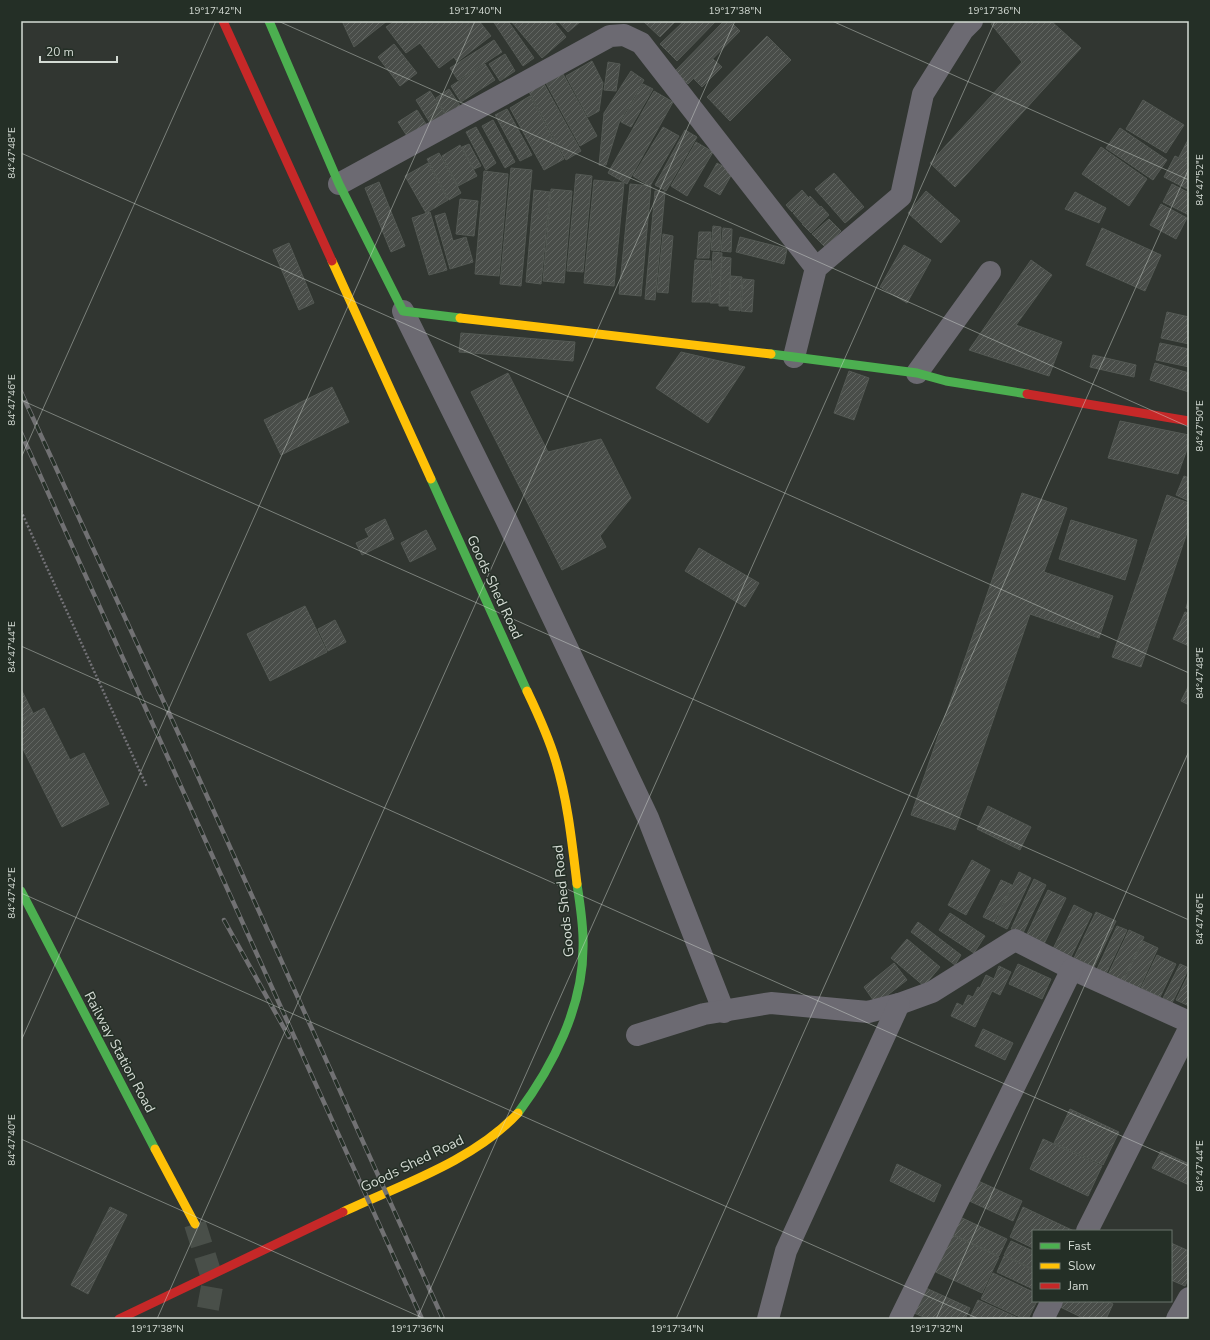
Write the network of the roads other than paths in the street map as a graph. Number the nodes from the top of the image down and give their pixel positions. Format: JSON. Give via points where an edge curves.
{"nodes":[{"id":1,"x":223,"y":21,"type":"edge"},
{"id":2,"x":269,"y":21,"type":"edge"},
{"id":3,"x":972,"y":21,"type":"edge"},
{"id":4,"x":339,"y":184,"type":"junction"},
{"id":5,"x":816,"y":268,"type":"junction"},
{"id":6,"x":990,"y":272,"type":"dead end"},
{"id":7,"x":403,"y":311,"type":"junction"},
{"id":8,"x":794,"y":357,"type":"junction"},
{"id":9,"x":917,"y":373,"type":"junction"},
{"id":10,"x":1189,"y":422,"type":"edge"},
{"id":11,"x":21,"y":891,"type":"edge"},
{"id":12,"x":1072,"y":969,"type":"junction"},
{"id":13,"x":899,"y":1004,"type":"junction"},
{"id":14,"x":724,"y":1012,"type":"junction"},
{"id":15,"x":1189,"y":1022,"type":"edge"},
{"id":16,"x":1189,"y":1029,"type":"edge"},
{"id":17,"x":637,"y":1035,"type":"dead end"},
{"id":18,"x":195,"y":1224,"type":"tunnel mouth"},
{"id":19,"x":1088,"y":1230,"type":"edge"},
{"id":20,"x":1189,"y":1298,"type":"edge"},
{"id":21,"x":1052,"y":1302,"type":"edge"},
{"id":22,"x":119,"y":1319,"type":"edge"},
{"id":23,"x":768,"y":1319,"type":"edge"},
{"id":24,"x":900,"y":1319,"type":"edge"},
{"id":25,"x":1043,"y":1319,"type":"edge"},
{"id":26,"x":1177,"y":1319,"type":"edge"}],
"edges":[{"from":1,"to":22,"type":"main road","name":"Goods Shed Road","via":[[530,698],[559,774],[571,841],[584,956],[568,1023],[540,1082],[502,1129],[457,1159],[225,1266]]},
{"from":2,"to":4,"type":"main road"},
{"from":3,"to":5,"type":"street","via":[[963,30],[923,94],[901,196]]},
{"from":4,"to":5,"type":"street","via":[[610,36],[624,35],[641,43]]},
{"from":4,"to":7,"type":"main road"},
{"from":5,"to":8,"type":"street"},
{"from":6,"to":9,"type":"street"},
{"from":7,"to":8,"type":"main road"},
{"from":7,"to":14,"type":"street","via":[[506,519],[648,818]]},
{"from":8,"to":9,"type":"main road"},
{"from":9,"to":10,"type":"main road","via":[[946,381]]},
{"from":11,"to":18,"type":"main road","name":"Railway Station Road"},
{"from":12,"to":13,"type":"street","via":[[1015,940],[932,992]]},
{"from":12,"to":15,"type":"street"},
{"from":12,"to":24,"type":"street"},
{"from":13,"to":14,"type":"street","via":[[868,1012],[771,1003]]},
{"from":13,"to":23,"type":"street","via":[[786,1251]]},
{"from":14,"to":17,"type":"street","via":[[704,1014]]},
{"from":16,"to":19,"type":"street"},
{"from":20,"to":26,"type":"street"},
{"from":21,"to":25,"type":"street"}]}
